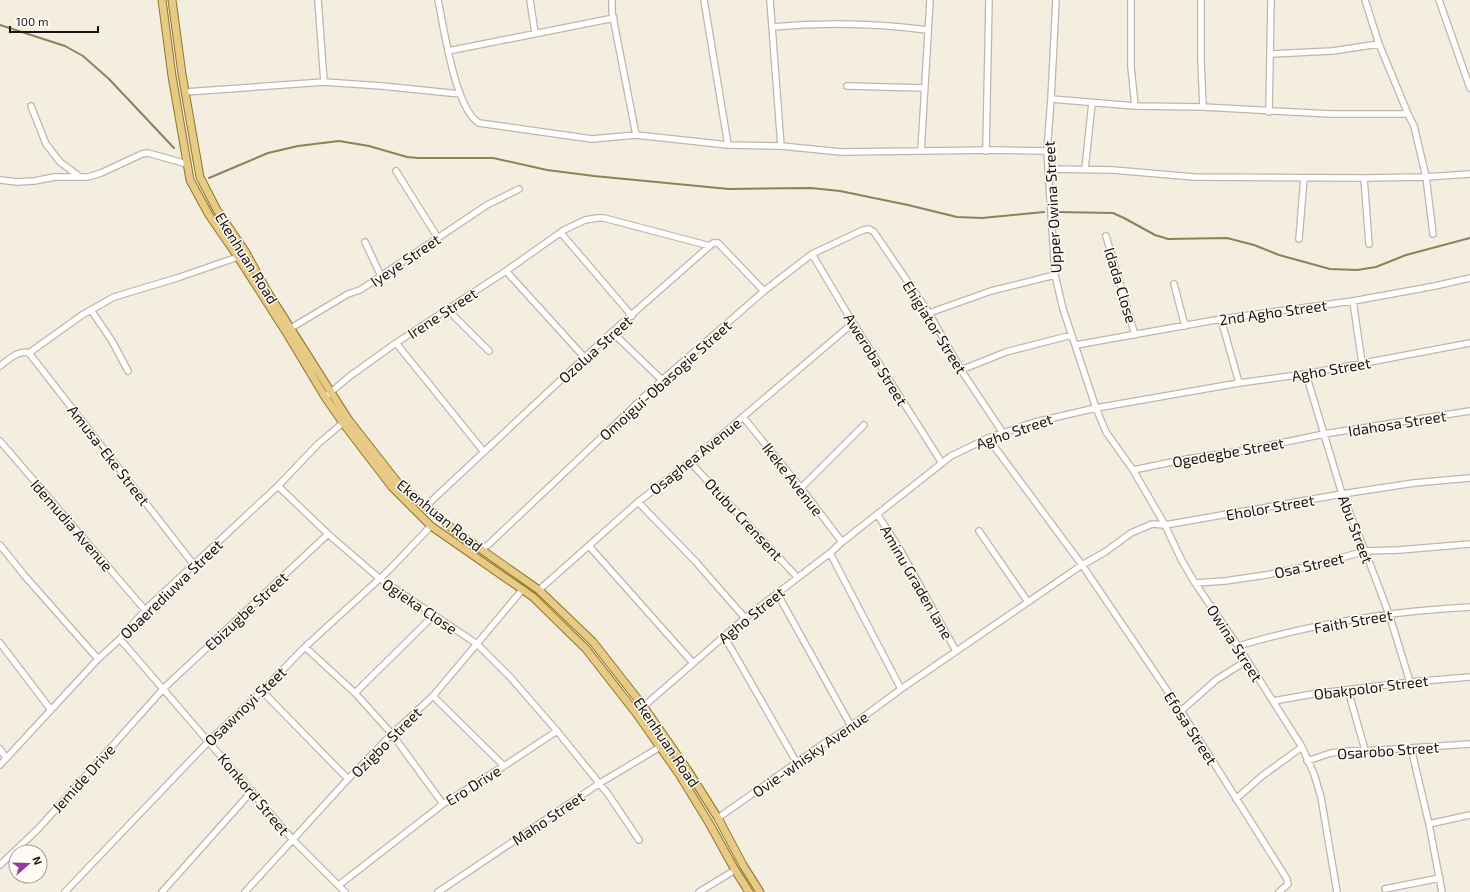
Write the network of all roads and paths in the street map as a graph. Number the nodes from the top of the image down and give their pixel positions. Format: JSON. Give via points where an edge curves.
{"nodes":[{"id":1,"x":162,"y":0,"type":"edge"},
{"id":2,"x":172,"y":0,"type":"edge"},
{"id":3,"x":318,"y":0,"type":"edge"},
{"id":4,"x":438,"y":0,"type":"edge"},
{"id":5,"x":530,"y":0,"type":"edge"},
{"id":6,"x":612,"y":0,"type":"edge"},
{"id":7,"x":704,"y":0,"type":"edge"},
{"id":8,"x":770,"y":0,"type":"edge"},
{"id":9,"x":930,"y":0,"type":"edge"},
{"id":10,"x":989,"y":0,"type":"edge"},
{"id":11,"x":1056,"y":0,"type":"edge"},
{"id":12,"x":1131,"y":0,"type":"edge"},
{"id":13,"x":1201,"y":0,"type":"edge"},
{"id":14,"x":1271,"y":0,"type":"edge"},
{"id":15,"x":1365,"y":0,"type":"edge"},
{"id":16,"x":1439,"y":0,"type":"edge"},
{"id":17,"x":614,"y":18,"type":"junction"},
{"id":18,"x":772,"y":28,"type":"junction"},
{"id":19,"x":928,"y":30,"type":"junction"},
{"id":20,"x":535,"y":33,"type":"junction"},
{"id":21,"x":1379,"y":44,"type":"junction"},
{"id":22,"x":448,"y":51,"type":"junction"},
{"id":23,"x":1271,"y":54,"type":"junction"},
{"id":24,"x":324,"y":82,"type":"junction"},
{"id":25,"x":847,"y":86,"type":"dead end"},
{"id":26,"x":924,"y":88,"type":"junction"},
{"id":27,"x":1470,"y":88,"type":"edge"},
{"id":28,"x":185,"y":92,"type":"junction"},
{"id":29,"x":460,"y":94,"type":"junction"},
{"id":30,"x":1051,"y":99,"type":"junction"},
{"id":31,"x":1092,"y":103,"type":"junction"},
{"id":32,"x":31,"y":106,"type":"dead end"},
{"id":33,"x":1134,"y":106,"type":"junction"},
{"id":34,"x":1203,"y":107,"type":"junction"},
{"id":35,"x":1270,"y":112,"type":"junction"},
{"id":36,"x":1408,"y":114,"type":"junction"},
{"id":37,"x":636,"y":135,"type":"junction"},
{"id":38,"x":728,"y":145,"type":"junction"},
{"id":39,"x":781,"y":146,"type":"junction"},
{"id":40,"x":921,"y":150,"type":"junction"},
{"id":41,"x":986,"y":151,"type":"junction"},
{"id":42,"x":1047,"y":151,"type":"junction"},
{"id":43,"x":187,"y":164,"type":"junction"},
{"id":44,"x":1048,"y":169,"type":"junction"},
{"id":45,"x":1085,"y":169,"type":"junction"},
{"id":46,"x":396,"y":171,"type":"dead end"},
{"id":47,"x":1470,"y":174,"type":"edge"},
{"id":48,"x":1426,"y":177,"type":"junction"},
{"id":49,"x":80,"y":178,"type":"junction"},
{"id":50,"x":1304,"y":178,"type":"junction"},
{"id":51,"x":1364,"y":178,"type":"junction"},
{"id":52,"x":0,"y":180,"type":"edge"},
{"id":53,"x":519,"y":189,"type":"dead end"},
{"id":54,"x":863,"y":230,"type":"joint"},
{"id":55,"x":561,"y":233,"type":"junction"},
{"id":56,"x":1433,"y":234,"type":"dead end"},
{"id":57,"x":1106,"y":236,"type":"dead end"},
{"id":58,"x":438,"y":238,"type":"junction"},
{"id":59,"x":1299,"y":239,"type":"dead end"},
{"id":60,"x":365,"y":242,"type":"dead end"},
{"id":61,"x":1369,"y":244,"type":"dead end"},
{"id":62,"x":710,"y":246,"type":"junction"},
{"id":63,"x":812,"y":254,"type":"junction"},
{"id":64,"x":238,"y":257,"type":"junction"},
{"id":65,"x":506,"y":271,"type":"junction"},
{"id":66,"x":1055,"y":275,"type":"junction"},
{"id":67,"x":381,"y":276,"type":"junction"},
{"id":68,"x":1470,"y":278,"type":"edge"},
{"id":69,"x":1174,"y":284,"type":"dead end"},
{"id":70,"x":764,"y":291,"type":"junction"},
{"id":71,"x":1353,"y":301,"type":"junction"},
{"id":72,"x":91,"y":310,"type":"junction"},
{"id":73,"x":448,"y":310,"type":"junction"},
{"id":74,"x":928,"y":313,"type":"junction"},
{"id":75,"x":632,"y":316,"type":"junction"},
{"id":76,"x":1222,"y":319,"type":"junction"},
{"id":77,"x":853,"y":323,"type":"junction"},
{"id":78,"x":1185,"y":326,"type":"junction"},
{"id":79,"x":291,"y":328,"type":"junction"},
{"id":80,"x":612,"y":332,"type":"junction"},
{"id":81,"x":1072,"y":334,"type":"junction"},
{"id":82,"x":1135,"y":335,"type":"junction"},
{"id":83,"x":396,"y":343,"type":"junction"},
{"id":84,"x":1470,"y":344,"type":"edge"},
{"id":85,"x":1076,"y":345,"type":"junction"},
{"id":86,"x":489,"y":351,"type":"dead end"},
{"id":87,"x":29,"y":353,"type":"junction"},
{"id":88,"x":585,"y":358,"type":"junction"},
{"id":89,"x":1362,"y":363,"type":"junction"},
{"id":90,"x":0,"y":366,"type":"edge"},
{"id":91,"x":961,"y":370,"type":"junction"},
{"id":92,"x":128,"y":371,"type":"dead end"},
{"id":93,"x":1306,"y":374,"type":"junction"},
{"id":94,"x":662,"y":380,"type":"junction"},
{"id":95,"x":1239,"y":383,"type":"junction"},
{"id":96,"x":328,"y":395,"type":"junction"},
{"id":97,"x":1096,"y":408,"type":"junction"},
{"id":98,"x":1470,"y":411,"type":"edge"},
{"id":99,"x":743,"y":417,"type":"junction"},
{"id":100,"x":345,"y":421,"type":"junction"},
{"id":101,"x":864,"y":425,"type":"dead end"},
{"id":102,"x":1003,"y":433,"type":"junction"},
{"id":103,"x":1324,"y":434,"type":"junction"},
{"id":104,"x":988,"y":438,"type":"junction"},
{"id":105,"x":0,"y":441,"type":"edge"},
{"id":106,"x":484,"y":452,"type":"junction"},
{"id":107,"x":690,"y":462,"type":"junction"},
{"id":108,"x":942,"y":463,"type":"junction"},
{"id":109,"x":1133,"y":470,"type":"junction"},
{"id":110,"x":1470,"y":478,"type":"edge"},
{"id":111,"x":278,"y":486,"type":"junction"},
{"id":112,"x":801,"y":488,"type":"junction"},
{"id":113,"x":1342,"y":494,"type":"junction"},
{"id":114,"x":638,"y":502,"type":"junction"},
{"id":115,"x":426,"y":506,"type":"junction"},
{"id":116,"x":877,"y":514,"type":"junction"},
{"id":117,"x":1165,"y":525,"type":"junction"},
{"id":118,"x":431,"y":526,"type":"junction"},
{"id":119,"x":979,"y":531,"type":"dead end"},
{"id":120,"x":328,"y":534,"type":"junction"},
{"id":121,"x":842,"y":542,"type":"junction"},
{"id":122,"x":1470,"y":544,"type":"edge"},
{"id":123,"x":0,"y":545,"type":"edge"},
{"id":124,"x":589,"y":546,"type":"junction"},
{"id":125,"x":481,"y":549,"type":"junction"},
{"id":126,"x":1365,"y":551,"type":"junction"},
{"id":127,"x":830,"y":553,"type":"junction"},
{"id":128,"x":194,"y":565,"type":"junction"},
{"id":129,"x":1082,"y":565,"type":"junction"},
{"id":130,"x":797,"y":577,"type":"junction"},
{"id":131,"x":379,"y":578,"type":"junction"},
{"id":132,"x":1195,"y":583,"type":"junction"},
{"id":133,"x":523,"y":590,"type":"junction"},
{"id":134,"x":539,"y":590,"type":"junction"},
{"id":135,"x":777,"y":593,"type":"junction"},
{"id":136,"x":1028,"y":602,"type":"junction"},
{"id":137,"x":1470,"y":607,"type":"edge"},
{"id":138,"x":145,"y":610,"type":"junction"},
{"id":139,"x":1388,"y":614,"type":"junction"},
{"id":140,"x":434,"y":615,"type":"junction"},
{"id":141,"x":745,"y":618,"type":"junction"},
{"id":142,"x":724,"y":636,"type":"junction"},
{"id":143,"x":120,"y":639,"type":"junction"},
{"id":144,"x":0,"y":643,"type":"edge"},
{"id":145,"x":477,"y":644,"type":"junction"},
{"id":146,"x":1238,"y":646,"type":"junction"},
{"id":147,"x":305,"y":647,"type":"junction"},
{"id":148,"x":956,"y":651,"type":"junction"},
{"id":149,"x":98,"y":659,"type":"junction"},
{"id":150,"x":1246,"y":661,"type":"junction"},
{"id":151,"x":693,"y":663,"type":"junction"},
{"id":152,"x":1470,"y":677,"type":"edge"},
{"id":153,"x":1410,"y":682,"type":"junction"},
{"id":154,"x":164,"y":688,"type":"junction"},
{"id":155,"x":902,"y":688,"type":"junction"},
{"id":156,"x":1348,"y":690,"type":"junction"},
{"id":157,"x":262,"y":691,"type":"junction"},
{"id":158,"x":355,"y":693,"type":"junction"},
{"id":159,"x":433,"y":696,"type":"junction"},
{"id":160,"x":1272,"y":701,"type":"junction"},
{"id":161,"x":644,"y":707,"type":"junction"},
{"id":162,"x":50,"y":710,"type":"junction"},
{"id":163,"x":1181,"y":711,"type":"junction"},
{"id":164,"x":636,"y":712,"type":"junction"},
{"id":165,"x":851,"y":726,"type":"junction"},
{"id":166,"x":557,"y":730,"type":"junction"},
{"id":167,"x":392,"y":734,"type":"junction"},
{"id":168,"x":209,"y":741,"type":"junction"},
{"id":169,"x":1470,"y":744,"type":"edge"},
{"id":170,"x":660,"y":747,"type":"junction"},
{"id":171,"x":1302,"y":747,"type":"junction"},
{"id":172,"x":1412,"y":748,"type":"junction"},
{"id":173,"x":0,"y":749,"type":"edge"},
{"id":174,"x":1365,"y":750,"type":"junction"},
{"id":175,"x":6,"y":758,"type":"junction"},
{"id":176,"x":1307,"y":761,"type":"junction"},
{"id":177,"x":797,"y":763,"type":"junction"},
{"id":178,"x":0,"y":765,"type":"edge"},
{"id":179,"x":504,"y":766,"type":"junction"},
{"id":180,"x":348,"y":779,"type":"junction"},
{"id":181,"x":600,"y":783,"type":"junction"},
{"id":182,"x":252,"y":791,"type":"junction"},
{"id":183,"x":1236,"y":800,"type":"junction"},
{"id":184,"x":443,"y":804,"type":"junction"},
{"id":185,"x":1470,"y":814,"type":"edge"},
{"id":186,"x":718,"y":818,"type":"junction"},
{"id":187,"x":1429,"y":824,"type":"junction"},
{"id":188,"x":293,"y":840,"type":"junction"},
{"id":189,"x":639,"y":840,"type":"dead end"},
{"id":190,"x":0,"y":865,"type":"edge"},
{"id":191,"x":735,"y":870,"type":"junction"},
{"id":192,"x":1440,"y":878,"type":"junction"},
{"id":193,"x":339,"y":885,"type":"junction"},
{"id":194,"x":1385,"y":889,"type":"dead end"},
{"id":195,"x":65,"y":892,"type":"edge"},
{"id":196,"x":162,"y":892,"type":"edge"},
{"id":197,"x":245,"y":892,"type":"edge"},
{"id":198,"x":345,"y":892,"type":"edge"},
{"id":199,"x":438,"y":892,"type":"edge"},
{"id":200,"x":699,"y":892,"type":"edge"},
{"id":201,"x":749,"y":892,"type":"edge"},
{"id":202,"x":760,"y":892,"type":"edge"},
{"id":203,"x":1279,"y":892,"type":"edge"},
{"id":204,"x":1337,"y":892,"type":"edge"},
{"id":205,"x":1442,"y":892,"type":"edge"}],
"edges":[{"from":1,"to":43,"type":"main road","name":"Ekenhuan Road"},
{"from":2,"to":28,"type":"main road","name":"Ekenhuan Road"},
{"from":3,"to":24,"type":"street"},
{"from":4,"to":22,"type":"street"},
{"from":5,"to":20,"type":"street"},
{"from":6,"to":17,"type":"street"},
{"from":7,"to":38,"type":"street"},
{"from":8,"to":18,"type":"street"},
{"from":9,"to":19,"type":"street"},
{"from":10,"to":41,"type":"street"},
{"from":11,"to":30,"type":"street","name":"Upper Owina Street"},
{"from":12,"to":33,"type":"street"},
{"from":13,"to":34,"type":"street"},
{"from":14,"to":23,"type":"street"},
{"from":15,"to":21,"type":"street"},
{"from":16,"to":27,"type":"street"},
{"from":17,"to":20,"type":"street"},
{"from":17,"to":37,"type":"street"},
{"from":18,"to":19,"type":"street","via":[[805,24],[852,24],[895,25]]},
{"from":18,"to":39,"type":"street"},
{"from":19,"to":26,"type":"street"},
{"from":20,"to":22,"type":"street"},
{"from":21,"to":23,"type":"street","via":[[1332,51]]},
{"from":21,"to":36,"type":"street"},
{"from":22,"to":29,"type":"street"},
{"from":23,"to":35,"type":"street"},
{"from":24,"to":28,"type":"street"},
{"from":24,"to":29,"type":"street"},
{"from":25,"to":26,"type":"street"},
{"from":26,"to":40,"type":"street"},
{"from":28,"to":79,"type":"main road","name":"Ekenhuan Road","via":[[200,177],[217,210],[246,252]]},
{"from":29,"to":37,"type":"street","via":[[468,113],[479,123],[592,139]]},
{"from":30,"to":31,"type":"street"},
{"from":30,"to":42,"type":"street","name":"Upper Owina Street"},
{"from":31,"to":33,"type":"street"},
{"from":31,"to":45,"type":"street"},
{"from":32,"to":49,"type":"street","via":[[46,144],[60,162]]},
{"from":33,"to":34,"type":"street"},
{"from":34,"to":35,"type":"street"},
{"from":35,"to":36,"type":"street"},
{"from":36,"to":48,"type":"street","via":[[1414,126]]},
{"from":37,"to":38,"type":"street"},
{"from":38,"to":39,"type":"street"},
{"from":39,"to":40,"type":"street","via":[[841,152]]},
{"from":40,"to":41,"type":"street"},
{"from":41,"to":42,"type":"street"},
{"from":42,"to":44,"type":"street","name":"Upper Owina Street"},
{"from":43,"to":49,"type":"street","via":[[148,153],[101,173]]},
{"from":43,"to":64,"type":"main road","name":"Ekenhuan Road","via":[[190,180],[208,215]]},
{"from":44,"to":45,"type":"street"},
{"from":44,"to":66,"type":"street","name":"Upper Owina Street"},
{"from":45,"to":50,"type":"street","via":[[1194,177]]},
{"from":46,"to":58,"type":"street"},
{"from":47,"to":48,"type":"street"},
{"from":48,"to":51,"type":"street"},
{"from":48,"to":56,"type":"street"},
{"from":49,"to":52,"type":"street","via":[[55,177],[23,182]]},
{"from":50,"to":51,"type":"street"},
{"from":50,"to":59,"type":"street"},
{"from":51,"to":61,"type":"street"},
{"from":53,"to":58,"type":"street","name":"Iyeye Street","via":[[488,205]]},
{"from":54,"to":63,"type":"street","name":"Omoigui-Obasogie Street"},
{"from":54,"to":74,"type":"street","name":"Ehigiator Street","via":[[869,229],[874,232]]},
{"from":55,"to":62,"type":"street","name":"Irene Street","via":[[584,220],[597,218]]},
{"from":55,"to":65,"type":"street","name":"Irene Street"},
{"from":55,"to":75,"type":"street"},
{"from":57,"to":82,"type":"street","name":"Idada Close"},
{"from":58,"to":67,"type":"street","name":"Iyeye Street"},
{"from":60,"to":67,"type":"street"},
{"from":62,"to":70,"type":"street","via":[[718,243]]},
{"from":62,"to":75,"type":"street","name":"Ozolua Street"},
{"from":63,"to":70,"type":"street","name":"Omoigui-Obasogie Street"},
{"from":63,"to":77,"type":"street","name":"Aweroba Street"},
{"from":64,"to":72,"type":"street","via":[[114,297]]},
{"from":64,"to":96,"type":"main road","name":"Ekenhuan Road"},
{"from":65,"to":73,"type":"street","name":"Irene Street"},
{"from":65,"to":88,"type":"street"},
{"from":66,"to":74,"type":"street","via":[[991,291]]},
{"from":66,"to":81,"type":"street","name":"Upper Owina Street"},
{"from":67,"to":79,"type":"street","name":"Iyeye Street"},
{"from":68,"to":71,"type":"street","name":"2nd Agho Street"},
{"from":69,"to":78,"type":"street"},
{"from":70,"to":94,"type":"street","name":"Omoigui-Obasogie Street"},
{"from":71,"to":76,"type":"street","name":"2nd Agho Street"},
{"from":71,"to":89,"type":"street"},
{"from":72,"to":87,"type":"street"},
{"from":72,"to":92,"type":"street"},
{"from":73,"to":83,"type":"street","name":"Irene Street"},
{"from":73,"to":86,"type":"street"},
{"from":74,"to":91,"type":"street","name":"Ehigiator Street"},
{"from":75,"to":80,"type":"street","name":"Ozolua Street"},
{"from":76,"to":78,"type":"street","name":"2nd Agho Street"},
{"from":76,"to":95,"type":"street"},
{"from":77,"to":99,"type":"street","name":"Osaghea Avenue"},
{"from":77,"to":108,"type":"street","name":"Aweroba Street"},
{"from":78,"to":82,"type":"street","name":"2nd Agho Street"},
{"from":79,"to":96,"type":"main road","name":"Ekenhuan Road"},
{"from":80,"to":88,"type":"street","name":"Ozolua Street"},
{"from":80,"to":94,"type":"street"},
{"from":81,"to":85,"type":"street","name":"Upper Owina Street"},
{"from":81,"to":91,"type":"street","via":[[1006,352]]},
{"from":82,"to":85,"type":"street","name":"2nd Agho Street"},
{"from":83,"to":96,"type":"street","name":"Irene Street"},
{"from":83,"to":106,"type":"street"},
{"from":84,"to":89,"type":"street","name":"Agho Street"},
{"from":85,"to":97,"type":"street","name":"Upper Owina Street"},
{"from":87,"to":90,"type":"street","via":[[20,352]]},
{"from":87,"to":128,"type":"street","name":"Amusa-Eke Street"},
{"from":88,"to":106,"type":"street","name":"Ozolua Street"},
{"from":89,"to":93,"type":"street","name":"Agho Street"},
{"from":91,"to":102,"type":"street","name":"Ehigiator Street"},
{"from":93,"to":95,"type":"street","name":"Agho Street"},
{"from":93,"to":103,"type":"street","name":"Abu Street"},
{"from":94,"to":125,"type":"street","name":"Omoigui-Obasogie Street","via":[[494,540]]},
{"from":95,"to":97,"type":"street","name":"Agho Street"},
{"from":96,"to":100,"type":"main road","name":"Ekenhuan Road"},
{"from":97,"to":102,"type":"street","name":"Agho Street","via":[[1035,422]]},
{"from":97,"to":109,"type":"street","name":"Owina Street","via":[[1106,432]]},
{"from":98,"to":103,"type":"street","name":"Idahosa Street"},
{"from":99,"to":107,"type":"street","name":"Osaghea Avenue"},
{"from":99,"to":112,"type":"street","name":"Ikeke Avenue"},
{"from":100,"to":111,"type":"street","name":"Obaerediuwa Street","via":[[318,444]]},
{"from":100,"to":115,"type":"main road","name":"Ekenhuan Road","via":[[398,483]]},
{"from":100,"to":118,"type":"main road","name":"Ekenhuan Road","via":[[392,487]]},
{"from":101,"to":112,"type":"street"},
{"from":102,"to":104,"type":"street","name":"Agho Street"},
{"from":103,"to":109,"type":"street","name":"Ogedegbe Street","via":[[1242,452],[1187,459]]},
{"from":103,"to":113,"type":"street","name":"Abu Street"},
{"from":104,"to":108,"type":"street","name":"Agho Street"},
{"from":104,"to":129,"type":"street","name":"Efosa Street"},
{"from":105,"to":138,"type":"street","name":"Idemudia Avenue"},
{"from":106,"to":115,"type":"street","name":"Ozolua Street"},
{"from":107,"to":114,"type":"street","name":"Osaghea Avenue"},
{"from":107,"to":130,"type":"street","name":"Otubu Crensent"},
{"from":108,"to":116,"type":"street","name":"Agho Street"},
{"from":109,"to":117,"type":"street","name":"Owina Street"},
{"from":110,"to":113,"type":"street","name":"Eholor Street"},
{"from":111,"to":120,"type":"street","name":"Ogieka Close"},
{"from":111,"to":128,"type":"street","name":"Obaerediuwa Street"},
{"from":112,"to":121,"type":"street","name":"Ikeke Avenue"},
{"from":113,"to":117,"type":"street","name":"Eholor Street"},
{"from":113,"to":126,"type":"street","name":"Abu Street"},
{"from":114,"to":124,"type":"street","name":"Osaghea Avenue"},
{"from":114,"to":141,"type":"street"},
{"from":115,"to":125,"type":"main road","name":"Ekenhuan Road"},
{"from":116,"to":121,"type":"street","name":"Agho Street"},
{"from":116,"to":148,"type":"street","name":"Aminu Graden lane","via":[[898,546]]},
{"from":117,"to":129,"type":"street","name":"Eholor Street","via":[[1152,524],[1131,533]]},
{"from":117,"to":132,"type":"street","name":"Owina Street"},
{"from":118,"to":131,"type":"street","name":"Osawnoyi Steet"},
{"from":118,"to":133,"type":"main road","name":"Ekenhuan Road"},
{"from":119,"to":136,"type":"street"},
{"from":120,"to":131,"type":"street","name":"Ogieka Close"},
{"from":120,"to":154,"type":"street","name":"Ebizugbe Street"},
{"from":121,"to":127,"type":"street","name":"Agho Street"},
{"from":122,"to":126,"type":"street","name":"Osa Street"},
{"from":123,"to":149,"type":"street"},
{"from":124,"to":134,"type":"street","name":"Osaghea Avenue"},
{"from":124,"to":151,"type":"street"},
{"from":125,"to":134,"type":"main road","name":"Ekenhuan Road"},
{"from":126,"to":132,"type":"street","name":"Osa Street","via":[[1320,564],[1266,575]]},
{"from":126,"to":139,"type":"street","name":"Abu Street"},
{"from":127,"to":130,"type":"street","name":"Agho Street"},
{"from":127,"to":155,"type":"street"},
{"from":128,"to":138,"type":"street","name":"Obaerediuwa Street"},
{"from":129,"to":136,"type":"street","name":"Ovie-whisky Avenue"},
{"from":129,"to":163,"type":"street","name":"Efosa Street"},
{"from":130,"to":135,"type":"street","name":"Agho Street"},
{"from":131,"to":140,"type":"street","name":"Ogieka Close"},
{"from":131,"to":147,"type":"street","name":"Osawnoyi Steet"},
{"from":132,"to":146,"type":"street","name":"Owina Street"},
{"from":133,"to":145,"type":"street","name":"Ozigbo Street"},
{"from":133,"to":164,"type":"main road","name":"Ekenhuan Road","via":[[586,649]]},
{"from":134,"to":161,"type":"main road","name":"Ekenhuan Road","via":[[593,642]]},
{"from":135,"to":141,"type":"street","name":"Agho Street"},
{"from":135,"to":165,"type":"street"},
{"from":136,"to":148,"type":"street","name":"Ovie-whisky Avenue"},
{"from":137,"to":139,"type":"street","name":"Faith Street"},
{"from":138,"to":143,"type":"street","name":"Obaerediuwa Street"},
{"from":139,"to":146,"type":"street","name":"Faith Street","via":[[1278,634]]},
{"from":139,"to":153,"type":"street","name":"Abu Street"},
{"from":140,"to":145,"type":"street","name":"Ogieka Close"},
{"from":140,"to":158,"type":"street"},
{"from":141,"to":142,"type":"street","name":"Agho Street"},
{"from":142,"to":151,"type":"street","name":"Agho Street"},
{"from":142,"to":177,"type":"street"},
{"from":143,"to":149,"type":"street","name":"Obaerediuwa Street"},
{"from":143,"to":154,"type":"street","name":"Konkord Street"},
{"from":144,"to":162,"type":"street"},
{"from":145,"to":159,"type":"street","name":"Ozigbo Street"},
{"from":145,"to":166,"type":"street","name":"Ogieka Close"},
{"from":146,"to":150,"type":"street","name":"Owina Street"},
{"from":147,"to":157,"type":"street","name":"Osawnoyi Steet"},
{"from":147,"to":158,"type":"street"},
{"from":148,"to":155,"type":"street","name":"Ovie-whisky Avenue"},
{"from":149,"to":162,"type":"street","name":"Obaerediuwa Street"},
{"from":150,"to":160,"type":"street","name":"Owina Street"},
{"from":150,"to":163,"type":"street","via":[[1216,680]]},
{"from":151,"to":161,"type":"street","name":"Agho Street"},
{"from":152,"to":153,"type":"street","name":"Obakpolor Street"},
{"from":153,"to":156,"type":"street","name":"Obakpolor Street"},
{"from":154,"to":168,"type":"street","name":"Konkord Street"},
{"from":154,"to":190,"type":"street","name":"Jemide Drive","via":[[39,828]]},
{"from":155,"to":165,"type":"street","name":"Ovie-whisky Avenue"},
{"from":156,"to":160,"type":"street","name":"Obakpolor Street"},
{"from":156,"to":174,"type":"street"},
{"from":157,"to":168,"type":"street","name":"Osawnoyi Steet"},
{"from":157,"to":180,"type":"street"},
{"from":158,"to":167,"type":"street"},
{"from":159,"to":167,"type":"street","name":"Ozigbo Street"},
{"from":159,"to":179,"type":"street"},
{"from":160,"to":171,"type":"street","name":"Owina Street"},
{"from":161,"to":164,"type":"street","name":"Agho Street"},
{"from":161,"to":186,"type":"main road","name":"Ekenhuan Road"},
{"from":162,"to":175,"type":"street","name":"Obaerediuwa Street"},
{"from":163,"to":183,"type":"street","name":"Efosa Street"},
{"from":164,"to":170,"type":"main road","name":"Ekenhuan Road"},
{"from":165,"to":177,"type":"street","name":"Ovie-whisky Avenue"},
{"from":166,"to":179,"type":"street","name":"Ero Drive"},
{"from":166,"to":181,"type":"street"},
{"from":167,"to":180,"type":"street","name":"Ozigbo Street"},
{"from":167,"to":184,"type":"street"},
{"from":168,"to":182,"type":"street","name":"Konkord Street"},
{"from":168,"to":195,"type":"street","name":"Osawnoyi Steet"},
{"from":169,"to":172,"type":"street","name":"Osarobo Street"},
{"from":170,"to":181,"type":"street","name":"Maho Street"},
{"from":170,"to":191,"type":"main road","name":"Ekenhuan Road","via":[[709,823]]},
{"from":171,"to":176,"type":"street","name":"Owina Street"},
{"from":171,"to":183,"type":"street","via":[[1262,776]]},
{"from":172,"to":174,"type":"street","name":"Osarobo Street"},
{"from":172,"to":187,"type":"street"},
{"from":173,"to":175,"type":"street"},
{"from":174,"to":176,"type":"street","name":"Osarobo Street","via":[[1331,753]]},
{"from":175,"to":178,"type":"street","name":"Obaerediuwa Street"},
{"from":176,"to":204,"type":"street","name":"Owina Street","via":[[1321,797]]},
{"from":177,"to":186,"type":"street","name":"Ovie-whisky Avenue"},
{"from":179,"to":184,"type":"street","name":"Ero Drive"},
{"from":180,"to":188,"type":"street","name":"Ozigbo Street"},
{"from":181,"to":189,"type":"street"},
{"from":181,"to":199,"type":"street","name":"Maho Street"},
{"from":182,"to":188,"type":"street","name":"Konkord Street"},
{"from":182,"to":196,"type":"street"},
{"from":183,"to":203,"type":"street","name":"Efosa Street","via":[[1286,879],[1288,884]]},
{"from":184,"to":193,"type":"street","name":"Ero Drive"},
{"from":185,"to":187,"type":"street"},
{"from":186,"to":202,"type":"main road","name":"Ekenhuan Road"},
{"from":187,"to":192,"type":"street"},
{"from":188,"to":193,"type":"street","name":"Konkord Street"},
{"from":188,"to":197,"type":"street","name":"Ozigbo Street"},
{"from":191,"to":200,"type":"street"},
{"from":191,"to":201,"type":"main road","name":"Ekenhuan Road"},
{"from":192,"to":194,"type":"street"},
{"from":192,"to":205,"type":"street"},
{"from":193,"to":198,"type":"street","name":"Konkord Street"}]}
